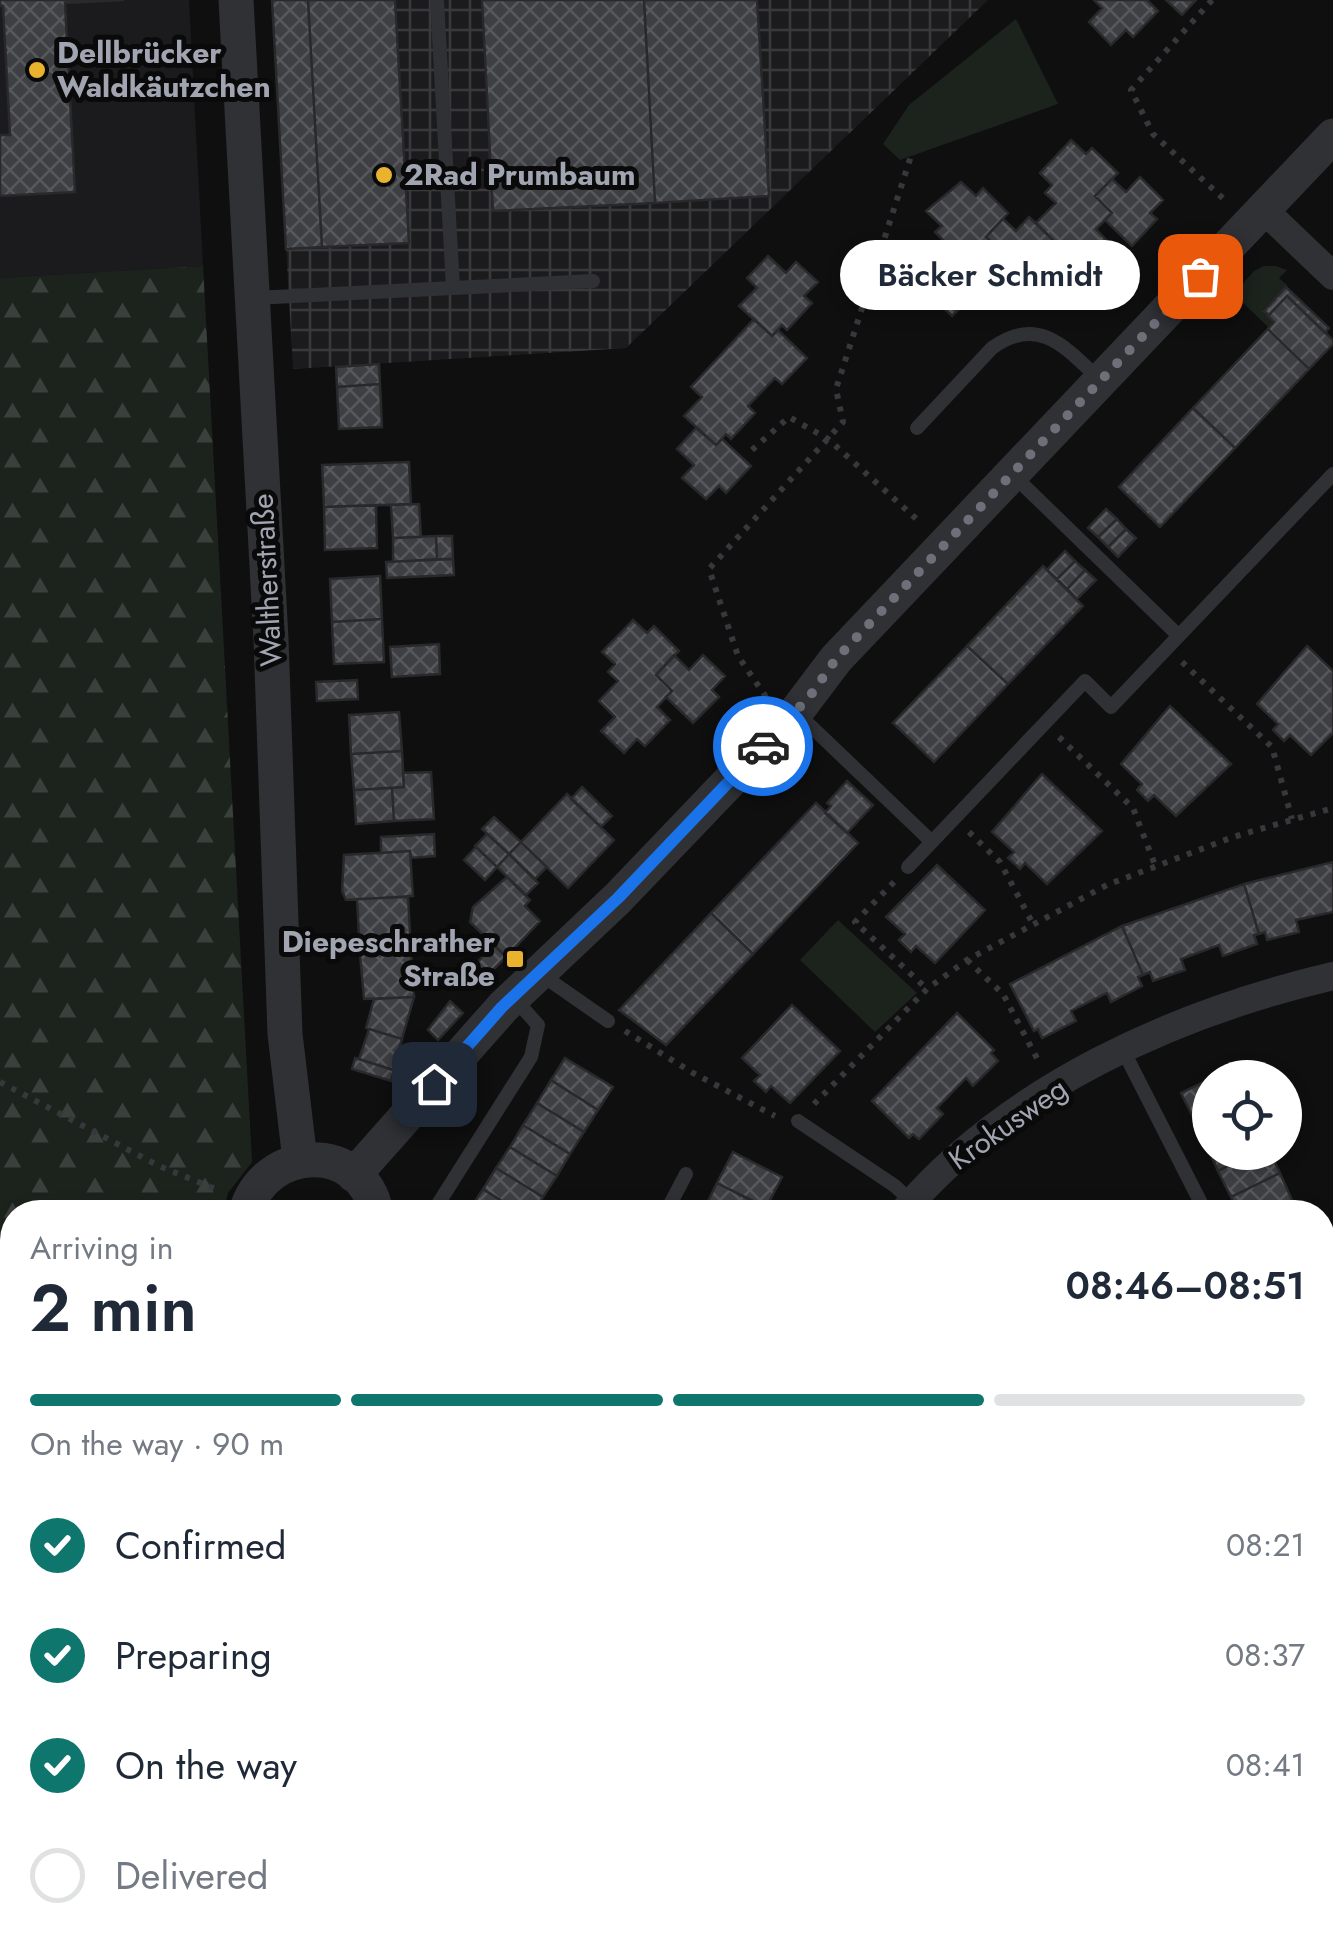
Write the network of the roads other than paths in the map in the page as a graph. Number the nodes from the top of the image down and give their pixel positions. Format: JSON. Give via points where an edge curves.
{"nodes":[{"id":1,"x":236,"y":0,"type":"edge"},
{"id":2,"x":437,"y":0,"type":"edge"},
{"id":3,"x":1333,"y":136,"type":"edge"},
{"id":4,"x":1257,"y":216,"type":"junction"},
{"id":5,"x":1333,"y":276,"type":"edge"},
{"id":6,"x":592,"y":281,"type":"dead end"},
{"id":7,"x":453,"y":288,"type":"junction"},
{"id":8,"x":252,"y":298,"type":"junction"},
{"id":9,"x":1100,"y":380,"type":"junction"},
{"id":10,"x":917,"y":428,"type":"dead end"},
{"id":11,"x":1012,"y":474,"type":"junction"},
{"id":12,"x":1333,"y":474,"type":"edge"},
{"id":13,"x":1179,"y":636,"type":"junction"},
{"id":14,"x":792,"y":715,"type":"junction"},
{"id":15,"x":932,"y":842,"type":"junction"},
{"id":16,"x":908,"y":867,"type":"road end"},
{"id":17,"x":1333,"y":976,"type":"edge"},
{"id":18,"x":526,"y":985,"type":"junction"},
{"id":19,"x":608,"y":1021,"type":"road end"},
{"id":20,"x":1123,"y":1050,"type":"junction"},
{"id":21,"x":798,"y":1121,"type":"road end"},
{"id":22,"x":300,"y":1160,"type":"junction"},
{"id":23,"x":686,"y":1174,"type":"dead end"},
{"id":24,"x":354,"y":1175,"type":"junction"},
{"id":25,"x":251,"y":1200,"type":"edge"},
{"id":26,"x":371,"y":1200,"type":"edge"},
{"id":27,"x":441,"y":1200,"type":"edge"},
{"id":28,"x":672,"y":1200,"type":"edge"},
{"id":29,"x":904,"y":1200,"type":"edge"},
{"id":30,"x":914,"y":1200,"type":"edge"},
{"id":31,"x":1199,"y":1200,"type":"edge"}],
"edges":[{"from":1,"to":8,"type":"street","name":"Waltherstraße"},
{"from":2,"to":7,"type":"lane"},
{"from":3,"to":4,"type":"street"},
{"from":4,"to":5,"type":"street"},
{"from":4,"to":9,"type":"street"},
{"from":6,"to":7,"type":"lane"},
{"from":7,"to":8,"type":"lane"},
{"from":8,"to":22,"type":"street","name":"Waltherstraße","via":[[285,1034]]},
{"from":9,"to":10,"type":"lane","via":[[1042,334],[1007,337]]},
{"from":9,"to":11,"type":"street"},
{"from":11,"to":13,"type":"lane"},
{"from":11,"to":14,"type":"street","via":[[836,659]]},
{"from":12,"to":13,"type":"lane"},
{"from":13,"to":15,"type":"lane","via":[[1112,707],[1085,681]]},
{"from":14,"to":15,"type":"lane"},
{"from":14,"to":18,"type":"street"},
{"from":15,"to":16,"type":"lane"},
{"from":17,"to":20,"type":"street","name":"Krokusweg","via":[[1212,1012]]},
{"from":18,"to":19,"type":"lane"},
{"from":18,"to":24,"type":"street"},
{"from":18,"to":27,"type":"lane","via":[[538,1025],[531,1058]]},
{"from":20,"to":30,"type":"street","name":"Krokusweg","via":[[991,1130]]},
{"from":20,"to":31,"type":"lane"},
{"from":21,"to":29,"type":"lane","via":[[895,1186]]},
{"from":22,"to":24,"type":"street","via":[[338,1165]]},
{"from":22,"to":25,"type":"street","via":[[263,1179]]},
{"from":23,"to":28,"type":"lane"},
{"from":24,"to":26,"type":"street"}]}
